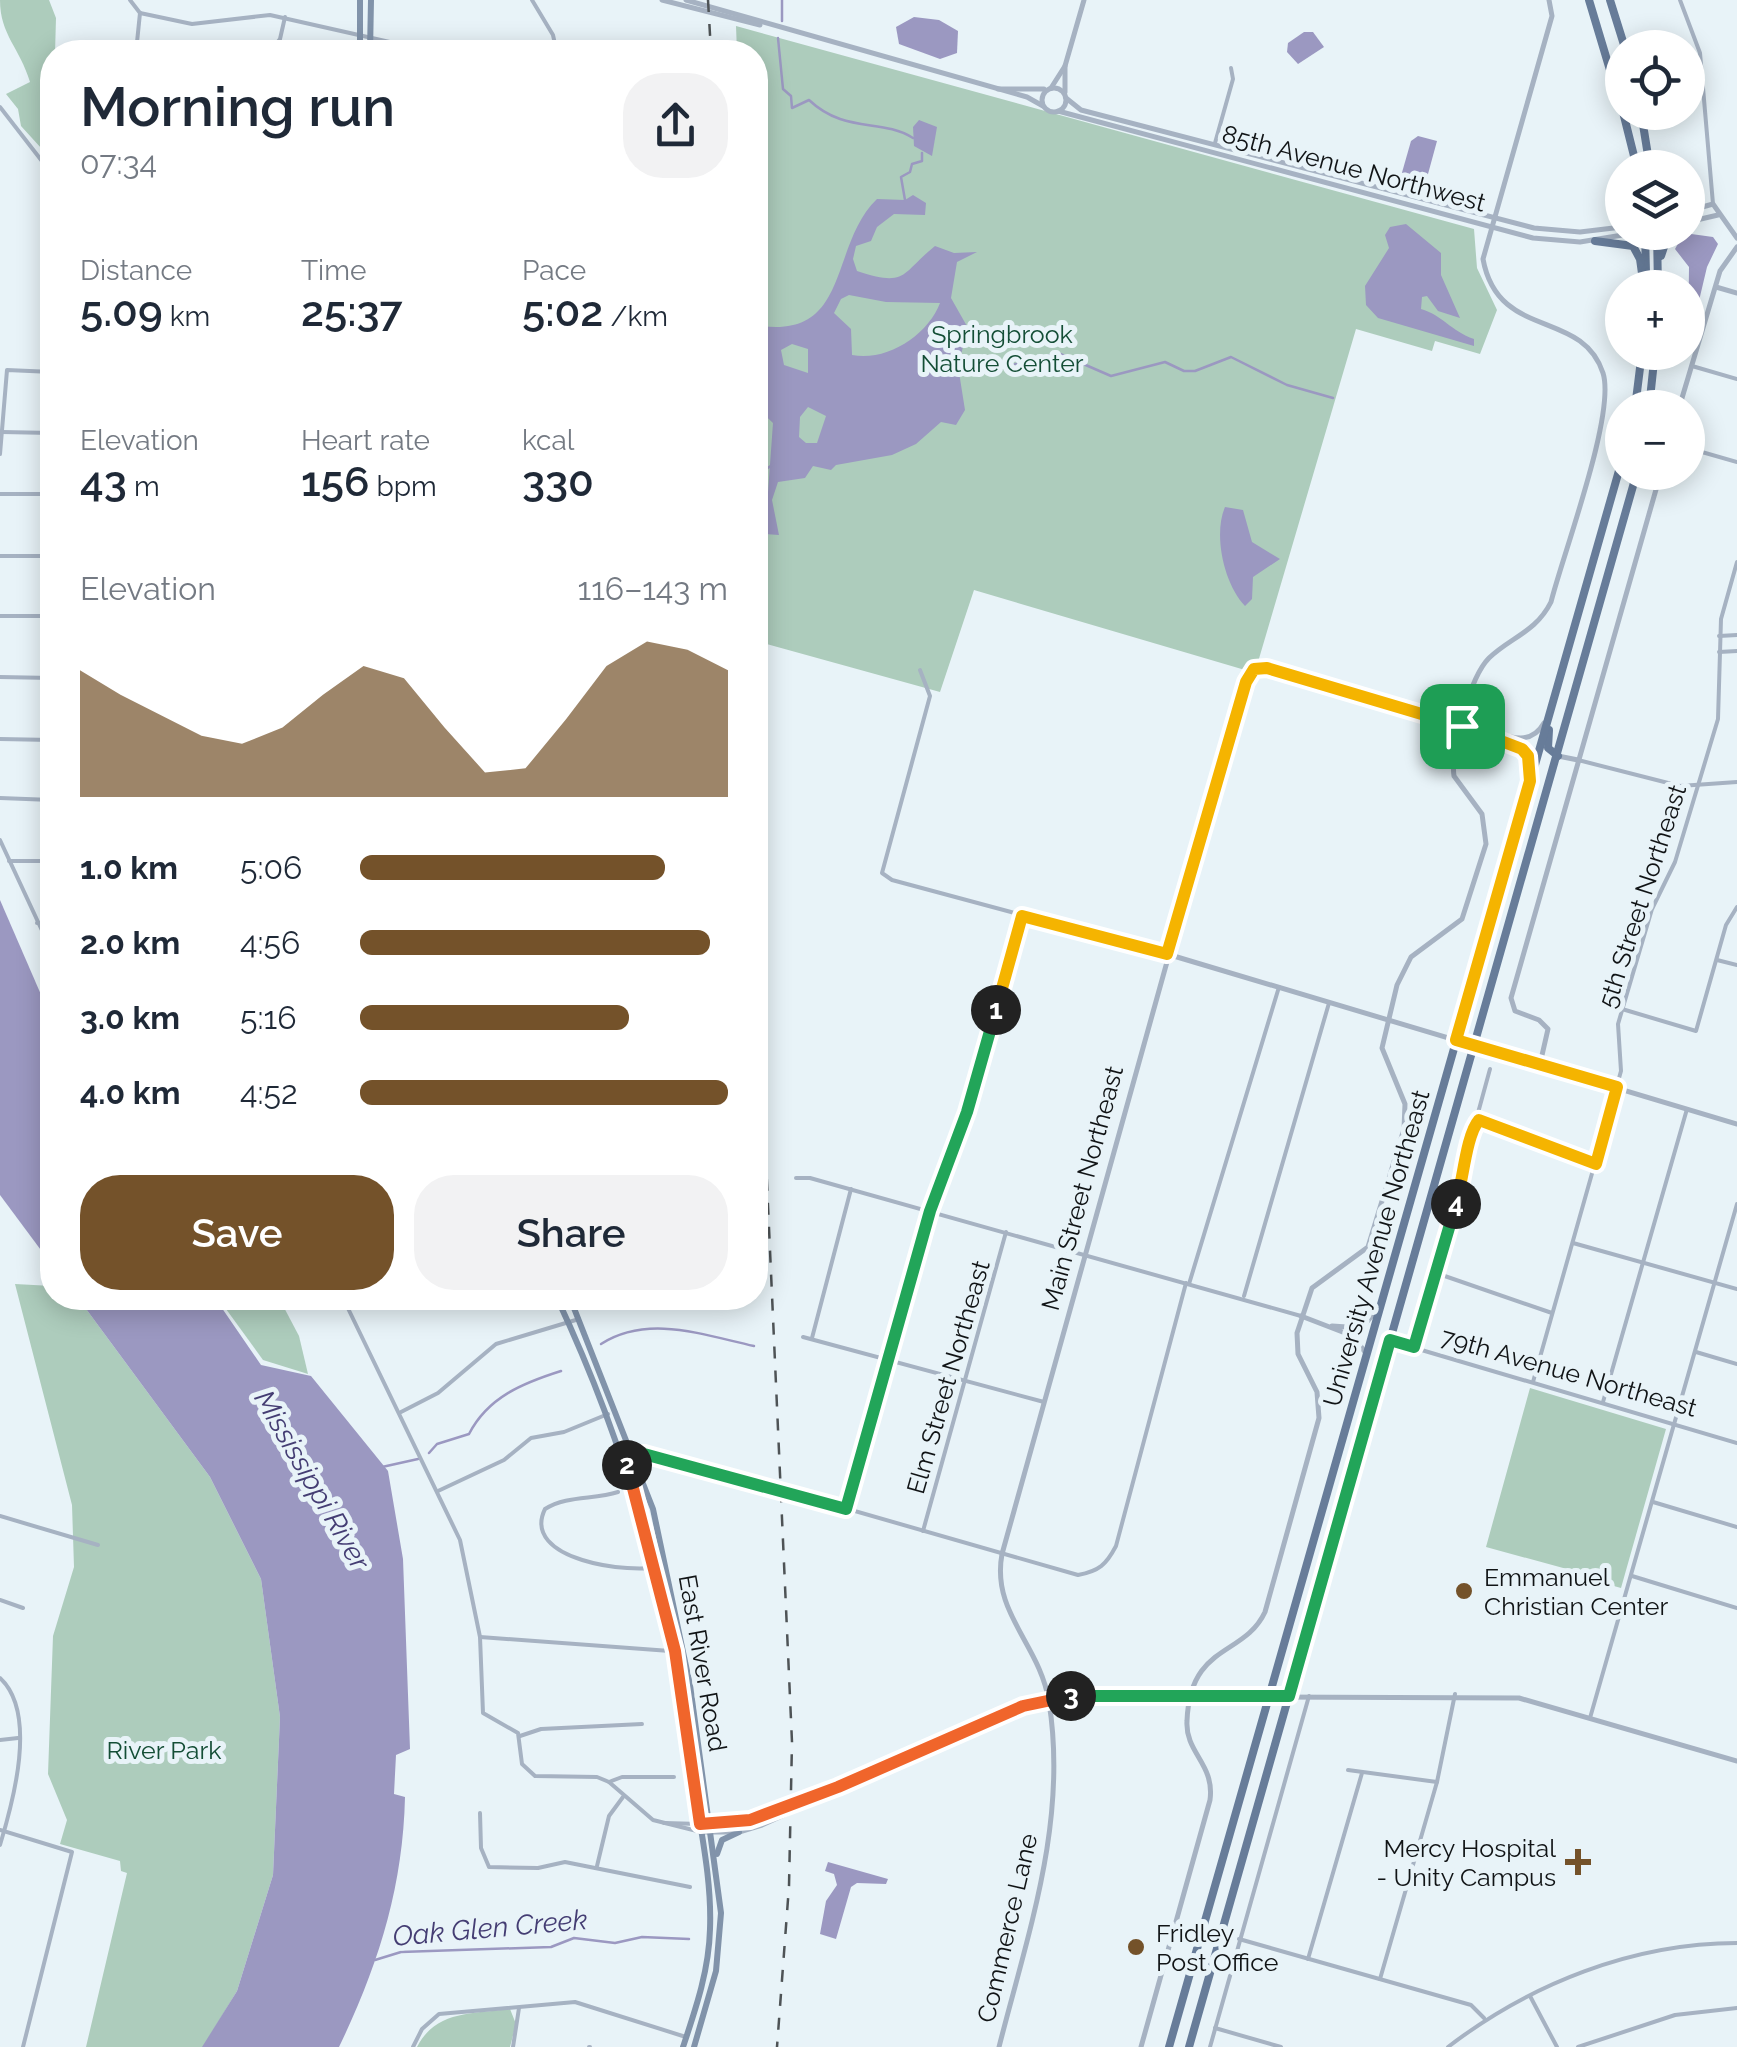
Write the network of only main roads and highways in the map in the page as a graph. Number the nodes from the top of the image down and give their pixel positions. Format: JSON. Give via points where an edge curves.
{"nodes":[{"id":1,"x":360,"y":0,"type":"edge"},
{"id":2,"x":371,"y":0,"type":"edge"},
{"id":3,"x":1589,"y":0,"type":"edge"},
{"id":4,"x":1610,"y":0,"type":"edge"},
{"id":5,"x":1620,"y":30,"type":"edge"},
{"id":6,"x":360,"y":40,"type":"edge"},
{"id":7,"x":370,"y":40,"type":"edge"},
{"id":8,"x":1605,"y":52,"type":"edge"},
{"id":9,"x":1595,"y":242,"type":"road end"},
{"id":10,"x":1657,"y":250,"type":"edge"},
{"id":11,"x":1664,"y":250,"type":"edge"},
{"id":12,"x":1642,"y":270,"type":"edge"},
{"id":13,"x":1658,"y":270,"type":"joint"},
{"id":14,"x":1613,"y":490,"type":"edge"},
{"id":15,"x":1632,"y":490,"type":"edge"},
{"id":16,"x":1552,"y":706,"type":"junction"},
{"id":17,"x":1558,"y":756,"type":"junction"},
{"id":18,"x":563,"y":1310,"type":"edge"},
{"id":19,"x":575,"y":1310,"type":"edge"},
{"id":20,"x":654,"y":1457,"type":"road end"},
{"id":21,"x":642,"y":1476,"type":"junction"},
{"id":22,"x":739,"y":1832,"type":"road end"},
{"id":23,"x":716,"y":1860,"type":"junction"},
{"id":24,"x":683,"y":2047,"type":"edge"},
{"id":25,"x":694,"y":2047,"type":"edge"},
{"id":26,"x":1169,"y":2047,"type":"edge"},
{"id":27,"x":1189,"y":2047,"type":"edge"}],
"edges":[{"from":1,"to":6,"type":"main road"},
{"from":2,"to":7,"type":"main road"},
{"from":3,"to":8,"type":"main road"},
{"from":4,"to":5,"type":"main road"},
{"from":9,"to":12,"type":"main road","via":[[1632,246]]},
{"from":10,"to":13,"type":"main road"},
{"from":11,"to":13,"type":"main road"},
{"from":14,"to":16,"type":"main road","name":"University Avenue Northeast"},
{"from":15,"to":17,"type":"main road","name":"University Avenue Northeast"},
{"from":16,"to":17,"type":"main road","via":[[1547,744]]},
{"from":16,"to":26,"type":"main road","name":"University Avenue Northeast"},
{"from":17,"to":27,"type":"main road","name":"University Avenue Northeast"},
{"from":18,"to":24,"type":"main road","name":"East River Road","via":[[624,1456],[675,1651],[710,1932]]},
{"from":19,"to":21,"type":"main road","name":"East River Road"},
{"from":20,"to":21,"type":"main road"},
{"from":21,"to":23,"type":"main road","name":"East River Road","via":[[684,1649]]},
{"from":22,"to":23,"type":"main road","via":[[722,1840]]},
{"from":23,"to":25,"type":"main road","name":"East River Road","via":[[719,1950]]}]}
